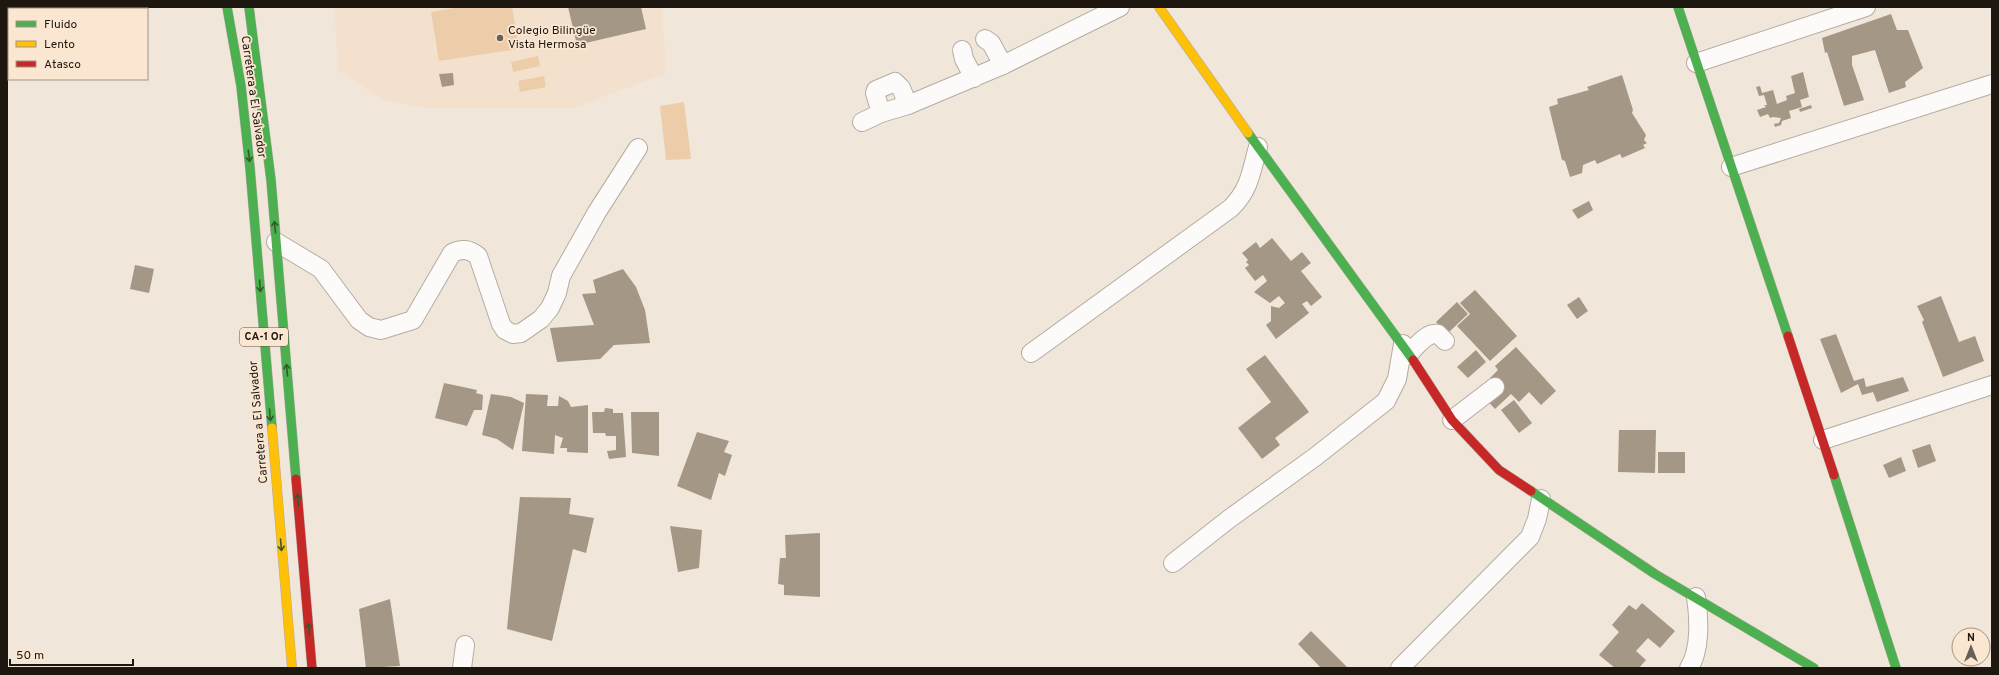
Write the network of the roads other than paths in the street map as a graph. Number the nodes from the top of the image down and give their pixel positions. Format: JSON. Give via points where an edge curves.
{"nodes":[{"id":1,"x":227,"y":7,"type":"edge"},
{"id":2,"x":249,"y":7,"type":"edge"},
{"id":3,"x":1120,"y":7,"type":"edge"},
{"id":4,"x":1159,"y":7,"type":"edge"},
{"id":5,"x":1678,"y":7,"type":"edge"},
{"id":6,"x":1866,"y":7,"type":"edge"},
{"id":7,"x":986,"y":39,"type":"dead end"},
{"id":8,"x":962,"y":50,"type":"dead end"},
{"id":9,"x":1696,"y":63,"type":"junction"},
{"id":10,"x":1003,"y":65,"type":"junction"},
{"id":11,"x":974,"y":78,"type":"junction"},
{"id":12,"x":1992,"y":84,"type":"edge"},
{"id":13,"x":908,"y":105,"type":"junction"},
{"id":14,"x":881,"y":113,"type":"junction"},
{"id":15,"x":862,"y":122,"type":"dead end"},
{"id":16,"x":1258,"y":147,"type":"junction"},
{"id":17,"x":638,"y":148,"type":"dead end"},
{"id":18,"x":1731,"y":167,"type":"junction"},
{"id":19,"x":276,"y":242,"type":"junction"},
{"id":20,"x":1445,"y":341,"type":"dead end"},
{"id":21,"x":1405,"y":350,"type":"junction"},
{"id":22,"x":1031,"y":353,"type":"dead end"},
{"id":23,"x":1992,"y":385,"type":"edge"},
{"id":24,"x":1495,"y":387,"type":"dead end"},
{"id":25,"x":1452,"y":420,"type":"junction"},
{"id":26,"x":1823,"y":440,"type":"junction"},
{"id":27,"x":1540,"y":499,"type":"junction"},
{"id":28,"x":1173,"y":563,"type":"dead end"},
{"id":29,"x":1696,"y":597,"type":"junction"},
{"id":30,"x":465,"y":645,"type":"dead end"},
{"id":31,"x":292,"y":668,"type":"edge"},
{"id":32,"x":312,"y":668,"type":"edge"},
{"id":33,"x":462,"y":668,"type":"edge"},
{"id":34,"x":1400,"y":668,"type":"edge"},
{"id":35,"x":1689,"y":668,"type":"edge"},
{"id":36,"x":1814,"y":668,"type":"edge"},
{"id":37,"x":1896,"y":668,"type":"edge"}],
"edges":[{"from":1,"to":31,"type":"main road","name":"Carretera a El Salvador","number":"CA-1 Or","one_way":true,"via":[[241,86],[250,168]]},
{"from":19,"to":2,"type":"main road","name":"Carretera a El Salvador","number":"CA-1 Or","one_way":true,"via":[[265,127]]},
{"from":3,"to":10,"type":"street"},
{"from":4,"to":16,"type":"main road"},
{"from":5,"to":9,"type":"main road"},
{"from":6,"to":9,"type":"street"},
{"from":7,"to":10,"type":"street"},
{"from":8,"to":11,"type":"street"},
{"from":9,"to":18,"type":"main road"},
{"from":10,"to":11,"type":"street"},
{"from":11,"to":13,"type":"street"},
{"from":12,"to":18,"type":"street"},
{"from":13,"to":14,"type":"street"},
{"from":13,"to":14,"type":"street","via":[[895,82],[876,90]]},
{"from":14,"to":15,"type":"street"},
{"from":16,"to":21,"type":"main road"},
{"from":16,"to":22,"type":"street","via":[[1242,198],[1231,208]]},
{"from":17,"to":19,"type":"street","via":[[597,212],[561,276],[550,308],[541,319],[521,333],[514,334],[505,330],[501,324],[478,256],[465,249],[452,253],[413,320],[381,330],[369,327],[359,320],[320,269]]},
{"from":18,"to":26,"type":"main road"},
{"from":32,"to":19,"type":"main road","name":"Carretera a El Salvador","number":"CA-1 Or","one_way":true},
{"from":20,"to":21,"type":"street","via":[[1433,333]]},
{"from":21,"to":25,"type":"main road"},
{"from":21,"to":28,"type":"street","via":[[1398,379],[1386,401]]},
{"from":23,"to":26,"type":"street"},
{"from":24,"to":25,"type":"street"},
{"from":25,"to":27,"type":"main road","via":[[1499,470]]},
{"from":26,"to":37,"type":"main road"},
{"from":27,"to":29,"type":"main road"},
{"from":27,"to":34,"type":"street","via":[[1537,519],[1530,537]]},
{"from":29,"to":35,"type":"street","via":[[1697,640]]},
{"from":29,"to":36,"type":"main road"},
{"from":30,"to":33,"type":"street"}]}
